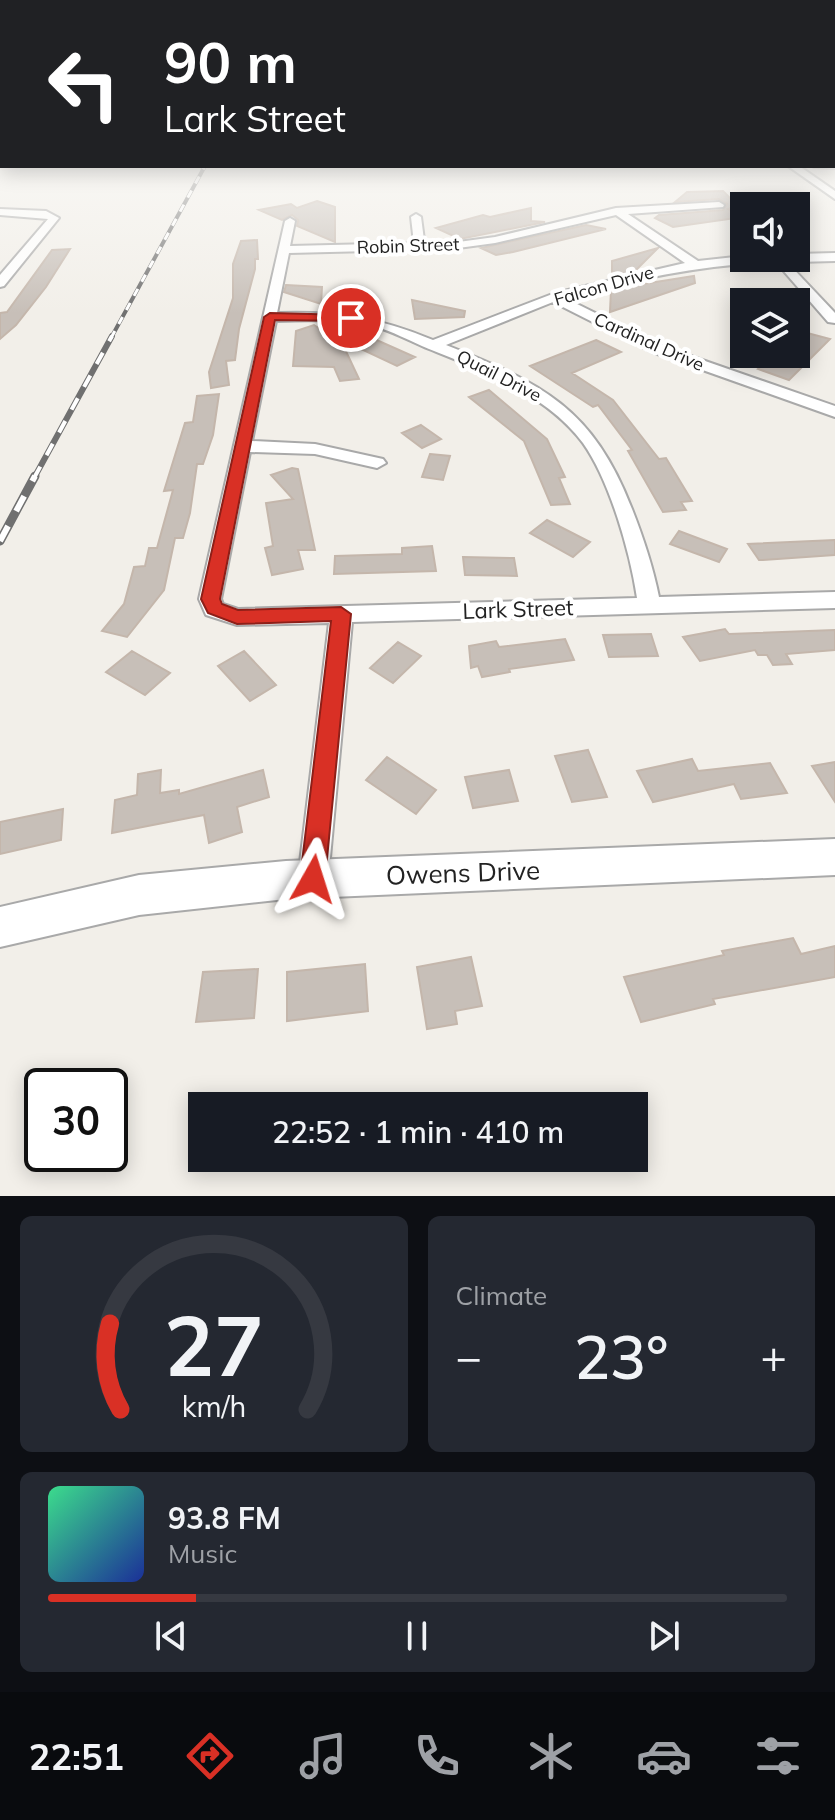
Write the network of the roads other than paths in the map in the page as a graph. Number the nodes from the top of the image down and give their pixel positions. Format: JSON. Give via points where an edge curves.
{"nodes":[{"id":1,"x":719,"y":205,"type":"dead end"},
{"id":2,"x":616,"y":211,"type":"junction"},
{"id":3,"x":0,"y":212,"type":"edge"},
{"id":4,"x":416,"y":217,"type":"dead end"},
{"id":5,"x":290,"y":221,"type":"dead end"},
{"id":6,"x":429,"y":248,"type":"junction"},
{"id":7,"x":284,"y":250,"type":"junction"},
{"id":8,"x":835,"y":257,"type":"edge"},
{"id":9,"x":810,"y":258,"type":"edge"},
{"id":10,"x":730,"y":261,"type":"edge"},
{"id":11,"x":695,"y":264,"type":"junction"},
{"id":12,"x":791,"y":272,"type":"edge"},
{"id":13,"x":0,"y":283,"type":"edge"},
{"id":14,"x":557,"y":299,"type":"junction"},
{"id":15,"x":270,"y":317,"type":"junction"},
{"id":16,"x":833,"y":319,"type":"dead end"},
{"id":17,"x":434,"y":345,"type":"junction"},
{"id":18,"x":835,"y":412,"type":"edge"},
{"id":19,"x":242,"y":446,"type":"junction"},
{"id":20,"x":377,"y":463,"type":"dead end"},
{"id":21,"x":835,"y":600,"type":"edge"},
{"id":22,"x":649,"y":605,"type":"junction"},
{"id":23,"x":341,"y":614,"type":"junction"},
{"id":24,"x":835,"y":857,"type":"edge"},
{"id":25,"x":313,"y":879,"type":"junction"},
{"id":26,"x":0,"y":927,"type":"edge"}],
"edges":[{"from":1,"to":2,"type":"street","name":"Robin Street"},
{"from":2,"to":6,"type":"street","name":"Robin Street","via":[[495,240]]},
{"from":2,"to":11,"type":"street"},
{"from":3,"to":13,"type":"street","via":[[54,218]]},
{"from":4,"to":6,"type":"street","via":[[418,241]]},
{"from":5,"to":7,"type":"street"},
{"from":6,"to":7,"type":"street","name":"Robin Street"},
{"from":7,"to":15,"type":"street"},
{"from":8,"to":9,"type":"street"},
{"from":10,"to":11,"type":"street","name":"Falcon Drive"},
{"from":11,"to":14,"type":"street","name":"Falcon Drive"},
{"from":12,"to":16,"type":"street"},
{"from":14,"to":17,"type":"street","name":"Falcon Drive"},
{"from":14,"to":18,"type":"street","name":"Cardinal Drive","via":[[657,349]]},
{"from":15,"to":17,"type":"street","name":"Quail Drive","via":[[366,320]]},
{"from":15,"to":19,"type":"street"},
{"from":17,"to":22,"type":"street","name":"Quail Drive","via":[[538,394],[588,439],[611,482],[647,580]]},
{"from":19,"to":20,"type":"street","via":[[315,449]]},
{"from":19,"to":23,"type":"street","name":"Lark Street","via":[[210,599],[214,609],[237,617]]},
{"from":21,"to":22,"type":"street","name":"Lark Street"},
{"from":22,"to":23,"type":"street","name":"Lark Street"},
{"from":23,"to":25,"type":"street"},
{"from":24,"to":25,"type":"street","name":"Owens Drive"},
{"from":25,"to":26,"type":"street","name":"Owens Drive","via":[[139,895]]}]}
